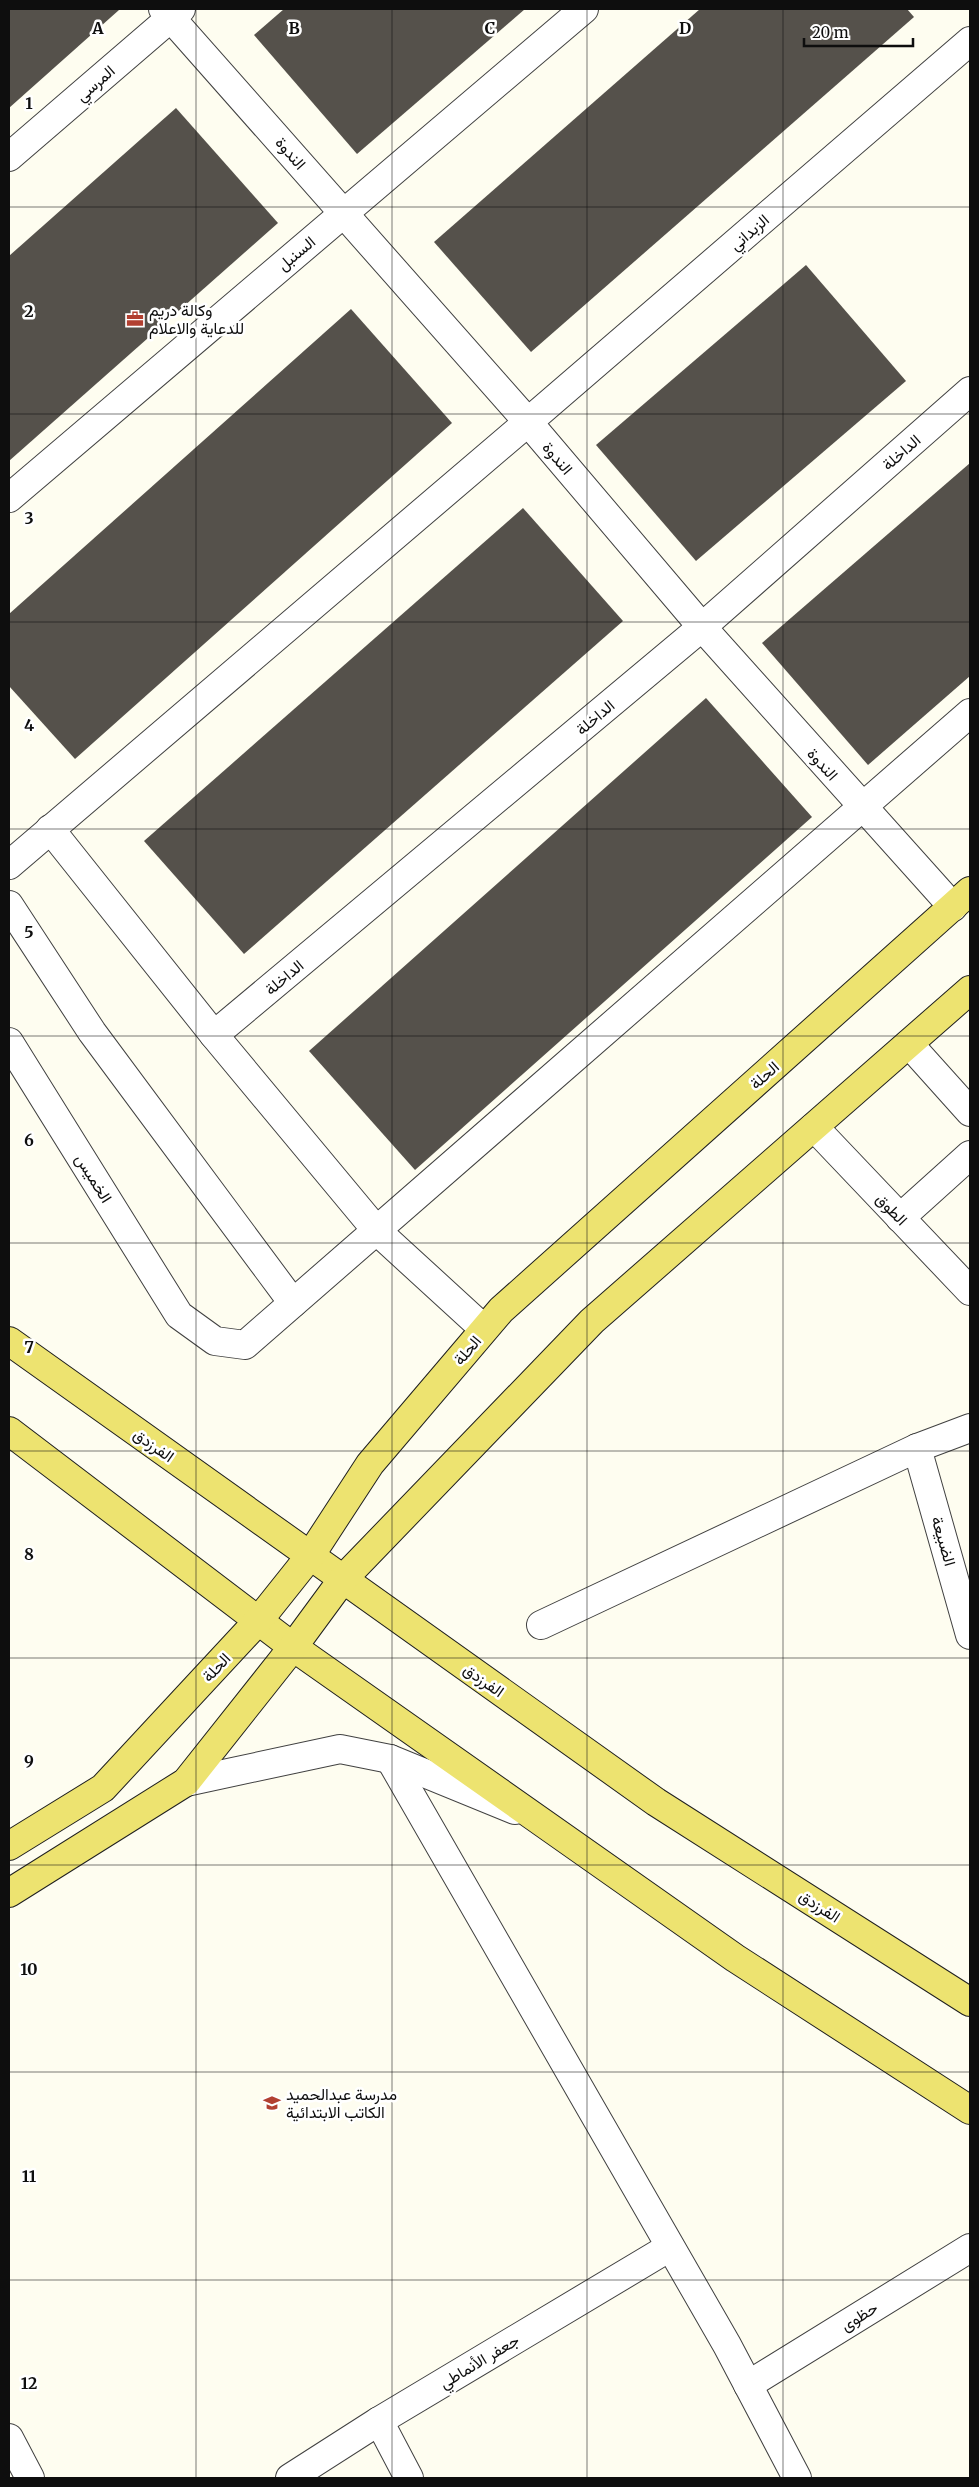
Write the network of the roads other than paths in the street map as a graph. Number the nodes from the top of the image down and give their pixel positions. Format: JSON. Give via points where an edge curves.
{"nodes":[{"id":1,"x":584,"y":9,"type":"edge"},
{"id":2,"x":172,"y":12,"type":"edge"},
{"id":3,"x":970,"y":41,"type":"edge"},
{"id":4,"x":9,"y":157,"type":"edge"},
{"id":5,"x":343,"y":213,"type":"junction"},
{"id":6,"x":970,"y":391,"type":"edge"},
{"id":7,"x":528,"y":422,"type":"junction"},
{"id":8,"x":9,"y":498,"type":"edge"},
{"id":9,"x":702,"y":627,"type":"junction"},
{"id":10,"x":970,"y":713,"type":"edge"},
{"id":11,"x":863,"y":808,"type":"junction"},
{"id":12,"x":50,"y":830,"type":"junction"},
{"id":13,"x":9,"y":865,"type":"edge"},
{"id":14,"x":962,"y":899,"type":"edge"},
{"id":15,"x":9,"y":905,"type":"edge"},
{"id":16,"x":970,"y":990,"type":"edge"},
{"id":17,"x":214,"y":1035,"type":"junction"},
{"id":18,"x":9,"y":1042,"type":"edge"},
{"id":19,"x":909,"y":1044,"type":"junction"},
{"id":20,"x":970,"y":1112,"type":"edge"},
{"id":21,"x":814,"y":1127,"type":"junction"},
{"id":22,"x":970,"y":1155,"type":"edge"},
{"id":23,"x":900,"y":1218,"type":"junction"},
{"id":24,"x":377,"y":1231,"type":"junction"},
{"id":25,"x":970,"y":1291,"type":"edge"},
{"id":26,"x":293,"y":1303,"type":"junction"},
{"id":27,"x":484,"y":1329,"type":"junction"},
{"id":28,"x":9,"y":1341,"type":"edge"},
{"id":29,"x":970,"y":1428,"type":"edge"},
{"id":30,"x":9,"y":1431,"type":"edge"},
{"id":31,"x":917,"y":1448,"type":"junction"},
{"id":32,"x":310,"y":1556,"type":"junction"},
{"id":33,"x":343,"y":1579,"type":"junction"},
{"id":34,"x":259,"y":1620,"type":"junction"},
{"id":35,"x":541,"y":1625,"type":"dead end"},
{"id":36,"x":970,"y":1635,"type":"edge"},
{"id":37,"x":293,"y":1647,"type":"junction"},
{"id":38,"x":390,"y":1758,"type":"junction"},
{"id":39,"x":186,"y":1782,"type":"junction"},
{"id":40,"x":538,"y":1819,"type":"junction"},
{"id":41,"x":9,"y":1846,"type":"edge"},
{"id":42,"x":9,"y":1892,"type":"edge"},
{"id":43,"x":970,"y":2002,"type":"edge"},
{"id":44,"x":970,"y":2110,"type":"edge"},
{"id":45,"x":670,"y":2247,"type":"junction"},
{"id":46,"x":970,"y":2248,"type":"edge"},
{"id":47,"x":748,"y":2385,"type":"junction"},
{"id":48,"x":379,"y":2421,"type":"junction"},
{"id":49,"x":9,"y":2438,"type":"edge"},
{"id":50,"x":30,"y":2478,"type":"edge"},
{"id":51,"x":290,"y":2478,"type":"edge"},
{"id":52,"x":409,"y":2478,"type":"edge"},
{"id":53,"x":798,"y":2478,"type":"edge"}],
"edges":[{"from":1,"to":5,"type":"street","name":"السنبل"},
{"from":2,"to":4,"type":"street","name":"المرسي"},
{"from":2,"to":5,"type":"street","name":"الندوة"},
{"from":3,"to":7,"type":"street","name":"الزبداني"},
{"from":5,"to":7,"type":"street","name":"الندوة"},
{"from":5,"to":8,"type":"street","name":"السنبل"},
{"from":6,"to":9,"type":"street","name":"الداخلة"},
{"from":7,"to":9,"type":"street","name":"الندوة"},
{"from":7,"to":12,"type":"street","name":"الزبداني"},
{"from":9,"to":11,"type":"street","name":"الندوة"},
{"from":9,"to":17,"type":"street","name":"الداخلة"},
{"from":10,"to":11,"type":"street"},
{"from":11,"to":14,"type":"street","name":"الندوة"},
{"from":11,"to":24,"type":"street"},
{"from":12,"to":13,"type":"street","name":"الزبداني"},
{"from":12,"to":17,"type":"street"},
{"from":14,"to":27,"type":"main road","name":"الحلة","via":[[501,1310]]},
{"from":15,"to":26,"type":"street","via":[[92,1032]]},
{"from":16,"to":19,"type":"main road"},
{"from":17,"to":24,"type":"street"},
{"from":18,"to":26,"type":"street","name":"الخميس","via":[[179,1315],[215,1340],[245,1345]]},
{"from":19,"to":20,"type":"street"},
{"from":19,"to":21,"type":"main road"},
{"from":21,"to":23,"type":"street","name":"الطوق"},
{"from":21,"to":33,"type":"main road","via":[[592,1322]]},
{"from":22,"to":23,"type":"street"},
{"from":23,"to":25,"type":"street","name":"الطوق"},
{"from":24,"to":26,"type":"street"},
{"from":24,"to":27,"type":"street"},
{"from":27,"to":32,"type":"main road","name":"الحلة","via":[[370,1464]]},
{"from":28,"to":32,"type":"main road","name":"الفرزدق"},
{"from":29,"to":31,"type":"street"},
{"from":30,"to":34,"type":"main road"},
{"from":31,"to":35,"type":"street"},
{"from":31,"to":36,"type":"street","name":"الضبيعة"},
{"from":32,"to":33,"type":"main road","name":"الفرزدق"},
{"from":32,"to":34,"type":"main road","name":"الحلة"},
{"from":33,"to":37,"type":"main road"},
{"from":33,"to":43,"type":"main road","name":"الفرزدق","via":[[656,1802]]},
{"from":34,"to":37,"type":"main road"},
{"from":34,"to":41,"type":"main road","name":"الحلة","via":[[103,1788]]},
{"from":37,"to":39,"type":"main road"},
{"from":37,"to":40,"type":"main road"},
{"from":38,"to":39,"type":"street","via":[[340,1749]]},
{"from":38,"to":40,"type":"street"},
{"from":38,"to":45,"type":"street"},
{"from":39,"to":42,"type":"main road"},
{"from":40,"to":44,"type":"main road","via":[[735,1958]]},
{"from":45,"to":47,"type":"street"},
{"from":45,"to":48,"type":"street","name":"جعفر الأنماطي"},
{"from":46,"to":47,"type":"street","name":"حظوى"},
{"from":47,"to":53,"type":"street"},
{"from":48,"to":51,"type":"street","name":"جعفر الأنماطي"},
{"from":48,"to":52,"type":"street"},
{"from":49,"to":50,"type":"street"}]}
